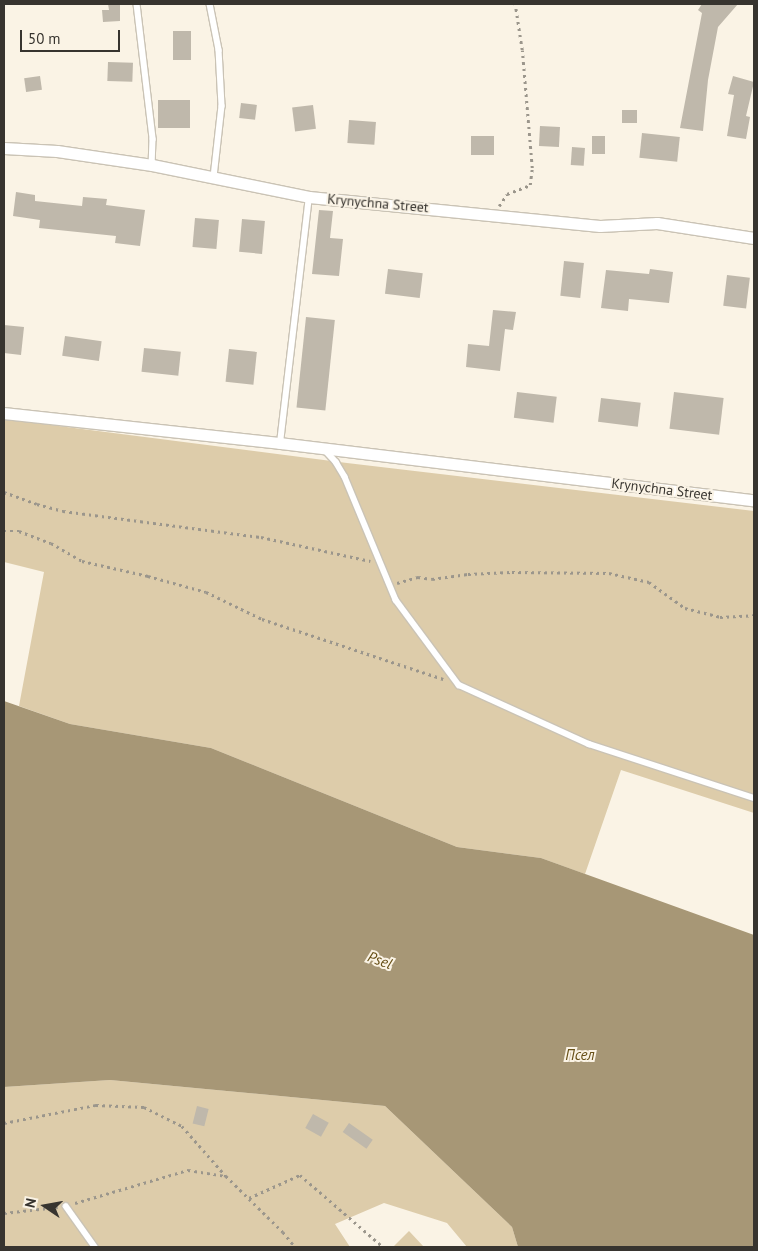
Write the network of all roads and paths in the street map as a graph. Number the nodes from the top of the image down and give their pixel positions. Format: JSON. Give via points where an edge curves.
{"nodes":[{"id":1,"x":136,"y":4,"type":"edge"},
{"id":2,"x":210,"y":4,"type":"edge"},
{"id":3,"x":515,"y":4,"type":"edge"},
{"id":4,"x":4,"y":148,"type":"edge"},
{"id":5,"x":152,"y":165,"type":"junction"},
{"id":6,"x":214,"y":177,"type":"junction"},
{"id":7,"x":309,"y":196,"type":"junction"},
{"id":8,"x":497,"y":214,"type":"junction"},
{"id":9,"x":754,"y":238,"type":"edge"},
{"id":10,"x":4,"y":413,"type":"edge"},
{"id":11,"x":280,"y":443,"type":"junction"},
{"id":12,"x":322,"y":448,"type":"junction"},
{"id":13,"x":4,"y":492,"type":"edge"},
{"id":14,"x":754,"y":500,"type":"edge"},
{"id":15,"x":4,"y":531,"type":"edge"},
{"id":16,"x":381,"y":564,"type":"junction"},
{"id":17,"x":389,"y":586,"type":"junction"},
{"id":18,"x":754,"y":615,"type":"edge"},
{"id":19,"x":459,"y":684,"type":"junction"},
{"id":20,"x":754,"y":798,"type":"edge"},
{"id":21,"x":4,"y":1122,"type":"edge"},
{"id":22,"x":226,"y":1176,"type":"junction"},
{"id":23,"x":249,"y":1198,"type":"junction"},
{"id":24,"x":66,"y":1206,"type":"junction"},
{"id":25,"x":4,"y":1213,"type":"edge"},
{"id":26,"x":95,"y":1247,"type":"edge"},
{"id":27,"x":295,"y":1247,"type":"edge"},
{"id":28,"x":382,"y":1247,"type":"edge"}],
"edges":[{"from":1,"to":5,"type":"lane","via":[[154,139]]},
{"from":2,"to":6,"type":"lane","via":[[219,50],[222,106]]},
{"from":3,"to":8,"type":"path","via":[[532,168],[530,185],[507,194],[500,202]]},
{"from":4,"to":5,"type":"street","name":"Krynychna Street","via":[[57,151]]},
{"from":5,"to":6,"type":"street","name":"Krynychna Street"},
{"from":6,"to":7,"type":"street","name":"Krynychna Street"},
{"from":7,"to":8,"type":"street","name":"Krynychna Street"},
{"from":7,"to":11,"type":"lane"},
{"from":8,"to":9,"type":"street","name":"Krynychna Street","via":[[600,226],[657,223]]},
{"from":10,"to":11,"type":"street","name":"Krynychna Street"},
{"from":11,"to":12,"type":"street","name":"Krynychna Street"},
{"from":12,"to":14,"type":"street","name":"Krynychna Street"},
{"from":12,"to":16,"type":"lane","via":[[345,477]]},
{"from":13,"to":16,"type":"path","via":[[63,511],[261,537]]},
{"from":15,"to":19,"type":"path","via":[[19,531],[51,543],[82,561],[206,592],[262,619]]},
{"from":16,"to":17,"type":"lane"},
{"from":17,"to":18,"type":"path","via":[[418,577],[432,579],[468,574],[609,573],[649,582],[685,608],[720,617]]},
{"from":17,"to":19,"type":"lane"},
{"from":19,"to":20,"type":"lane","via":[[589,744]]},
{"from":21,"to":22,"type":"path","via":[[96,1104],[144,1107],[182,1126]]},
{"from":22,"to":23,"type":"path"},
{"from":22,"to":24,"type":"path","via":[[188,1170]]},
{"from":23,"to":27,"type":"path"},
{"from":23,"to":28,"type":"path","via":[[300,1176]]},
{"from":24,"to":25,"type":"path"},
{"from":24,"to":26,"type":"lane"}]}
